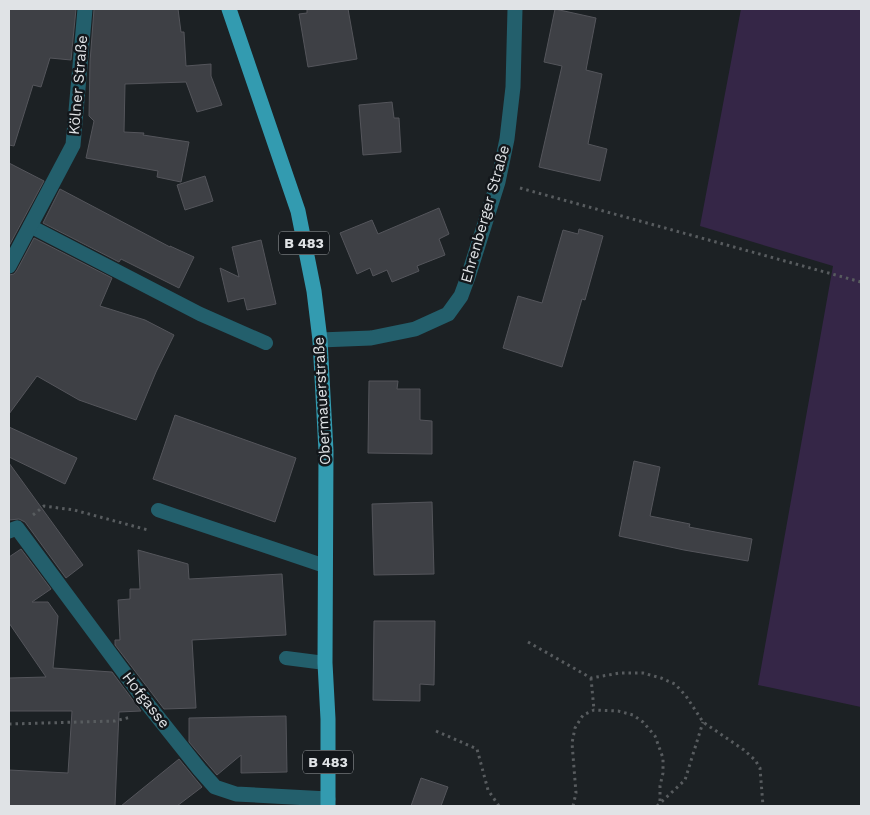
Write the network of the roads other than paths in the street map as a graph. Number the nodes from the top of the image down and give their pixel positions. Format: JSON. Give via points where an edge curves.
{"nodes":[{"id":1,"x":85,"y":9,"type":"edge"},
{"id":2,"x":229,"y":9,"type":"edge"},
{"id":3,"x":515,"y":9,"type":"edge"},
{"id":4,"x":30,"y":226,"type":"junction"},
{"id":5,"x":9,"y":265,"type":"edge"},
{"id":6,"x":320,"y":340,"type":"junction"},
{"id":7,"x":266,"y":342,"type":"dead end"},
{"id":8,"x":158,"y":510,"type":"road end"},
{"id":9,"x":13,"y":530,"type":"edge"},
{"id":10,"x":325,"y":566,"type":"junction"},
{"id":11,"x":286,"y":658,"type":"dead end"},
{"id":12,"x":325,"y":663,"type":"junction"},
{"id":13,"x":328,"y":802,"type":"edge"}],
"edges":[{"from":1,"to":4,"type":"street","name":"Kölner Straße","via":[[73,145]]},
{"from":2,"to":6,"type":"main road","name":"Obermauerstraße","number":"B 483","via":[[298,211]]},
{"from":3,"to":6,"type":"street","name":"Ehrenberger Straße","via":[[513,88],[507,139],[498,182],[461,296],[448,314],[415,330],[370,338]]},
{"from":4,"to":5,"type":"street","name":"Kölner Straße"},
{"from":4,"to":7,"type":"lane","via":[[200,314]]},
{"from":6,"to":10,"type":"main road","name":"Obermauerstraße","number":"B 483","via":[[326,451]]},
{"from":8,"to":10,"type":"lane"},
{"from":9,"to":13,"type":"street","name":"Hofgasse","via":[[200,770],[216,786],[236,794]]},
{"from":10,"to":12,"type":"main road","name":"Obermauerstraße","number":"B 483"},
{"from":11,"to":12,"type":"lane"},
{"from":12,"to":13,"type":"main road","name":"Obermauerstraße","number":"B 483"}]}
